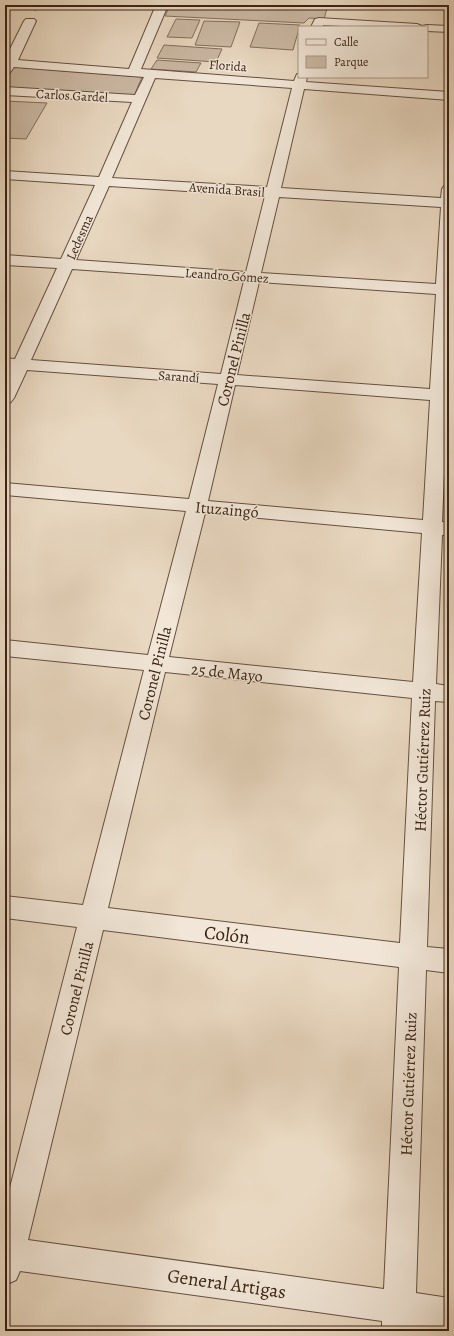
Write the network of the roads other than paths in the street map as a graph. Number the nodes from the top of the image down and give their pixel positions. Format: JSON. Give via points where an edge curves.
{"nodes":[{"id":1,"x":162,"y":5,"type":"edge"},
{"id":2,"x":30,"y":21,"type":"dead end"},
{"id":3,"x":318,"y":24,"type":"edge"},
{"id":4,"x":384,"y":26,"type":"edge"},
{"id":5,"x":428,"y":28,"type":"edge"},
{"id":6,"x":449,"y":29,"type":"edge"},
{"id":7,"x":7,"y":66,"type":"edge"},
{"id":8,"x":133,"y":73,"type":"junction"},
{"id":9,"x":151,"y":74,"type":"junction"},
{"id":10,"x":300,"y":81,"type":"edge"},
{"id":11,"x":5,"y":91,"type":"edge"},
{"id":12,"x":449,"y":96,"type":"edge"},
{"id":13,"x":139,"y":99,"type":"junction"},
{"id":14,"x":5,"y":167,"type":"edge"},
{"id":15,"x":5,"y":175,"type":"edge"},
{"id":16,"x":105,"y":177,"type":"junction"},
{"id":17,"x":274,"y":188,"type":"junction"},
{"id":18,"x":449,"y":197,"type":"edge"},
{"id":19,"x":5,"y":260,"type":"edge"},
{"id":20,"x":67,"y":264,"type":"junction"},
{"id":21,"x":253,"y":277,"type":"junction"},
{"id":22,"x":447,"y":290,"type":"edge"},
{"id":23,"x":13,"y":363,"type":"edge"},
{"id":24,"x":228,"y":380,"type":"junction"},
{"id":25,"x":444,"y":396,"type":"edge"},
{"id":26,"x":5,"y":398,"type":"edge"},
{"id":27,"x":5,"y":489,"type":"edge"},
{"id":28,"x":197,"y":507,"type":"junction"},
{"id":29,"x":441,"y":528,"type":"edge"},
{"id":30,"x":5,"y":648,"type":"edge"},
{"id":31,"x":156,"y":665,"type":"junction"},
{"id":32,"x":424,"y":692,"type":"junction"},
{"id":33,"x":449,"y":694,"type":"edge"},
{"id":34,"x":5,"y":907,"type":"edge"},
{"id":35,"x":93,"y":918,"type":"junction"},
{"id":36,"x":413,"y":956,"type":"junction"},
{"id":37,"x":449,"y":961,"type":"edge"},
{"id":38,"x":6,"y":1259,"type":"edge"},
{"id":39,"x":449,"y":1314,"type":"edge"},
{"id":40,"x":398,"y":1319,"type":"edge"}],
"edges":[{"from":1,"to":8,"type":"street"},
{"from":2,"to":7,"type":"street"},
{"from":3,"to":4,"type":"street"},
{"from":5,"to":6,"type":"street"},
{"from":7,"to":8,"type":"street","name":"Florida"},
{"from":8,"to":9,"type":"street","name":"Florida"},
{"from":9,"to":10,"type":"street","name":"Florida"},
{"from":9,"to":13,"type":"street","name":"Ledesma"},
{"from":10,"to":12,"type":"street","name":"Florida"},
{"from":10,"to":17,"type":"street","name":"Coronel Pinilla"},
{"from":11,"to":13,"type":"street","name":"Carlos Gardel"},
{"from":13,"to":16,"type":"street","name":"Ledesma"},
{"from":14,"to":16,"type":"street","name":"Avenida Brasil"},
{"from":15,"to":16,"type":"street","name":"Avenida Brasil"},
{"from":16,"to":17,"type":"street","name":"Avenida Brasil"},
{"from":16,"to":20,"type":"street","name":"Ledesma"},
{"from":17,"to":18,"type":"street","name":"Avenida Brasil"},
{"from":17,"to":21,"type":"street","name":"Coronel Pinilla"},
{"from":18,"to":22,"type":"street","name":"Héctor Gutiérrez Ruiz"},
{"from":19,"to":20,"type":"street","name":"Leandro Gómez"},
{"from":20,"to":21,"type":"street","name":"Leandro Gómez"},
{"from":20,"to":23,"type":"street","name":"Ledesma"},
{"from":21,"to":22,"type":"street","name":"Leandro Gómez"},
{"from":21,"to":24,"type":"street","name":"Coronel Pinilla"},
{"from":22,"to":25,"type":"street","name":"Héctor Gutiérrez Ruiz"},
{"from":23,"to":24,"type":"street","name":"Sarandí"},
{"from":23,"to":26,"type":"street","name":"Ledesma"},
{"from":24,"to":25,"type":"street","name":"Sarandí"},
{"from":24,"to":28,"type":"street","name":"Coronel Pinilla"},
{"from":25,"to":29,"type":"street","name":"Héctor Gutiérrez Ruiz"},
{"from":27,"to":28,"type":"street","name":"Ituzaingó"},
{"from":28,"to":29,"type":"street","name":"Ituzaingó"},
{"from":28,"to":31,"type":"street","name":"Coronel Pinilla"},
{"from":29,"to":32,"type":"street","name":"Héctor Gutiérrez Ruiz"},
{"from":30,"to":31,"type":"street","name":"25 de Mayo"},
{"from":31,"to":32,"type":"street","name":"25 de Mayo"},
{"from":31,"to":35,"type":"street","name":"Coronel Pinilla"},
{"from":32,"to":33,"type":"street","name":"25 de Mayo"},
{"from":32,"to":36,"type":"street","name":"Héctor Gutiérrez Ruiz"},
{"from":34,"to":35,"type":"street","name":"Colón"},
{"from":35,"to":36,"type":"street","name":"Colón"},
{"from":35,"to":38,"type":"street","name":"Coronel Pinilla"},
{"from":36,"to":37,"type":"street","name":"Colón"},
{"from":36,"to":40,"type":"street","name":"Héctor Gutiérrez Ruiz"},
{"from":38,"to":40,"type":"street","name":"General Artigas"},
{"from":39,"to":40,"type":"street","name":"General Artigas"}]}
